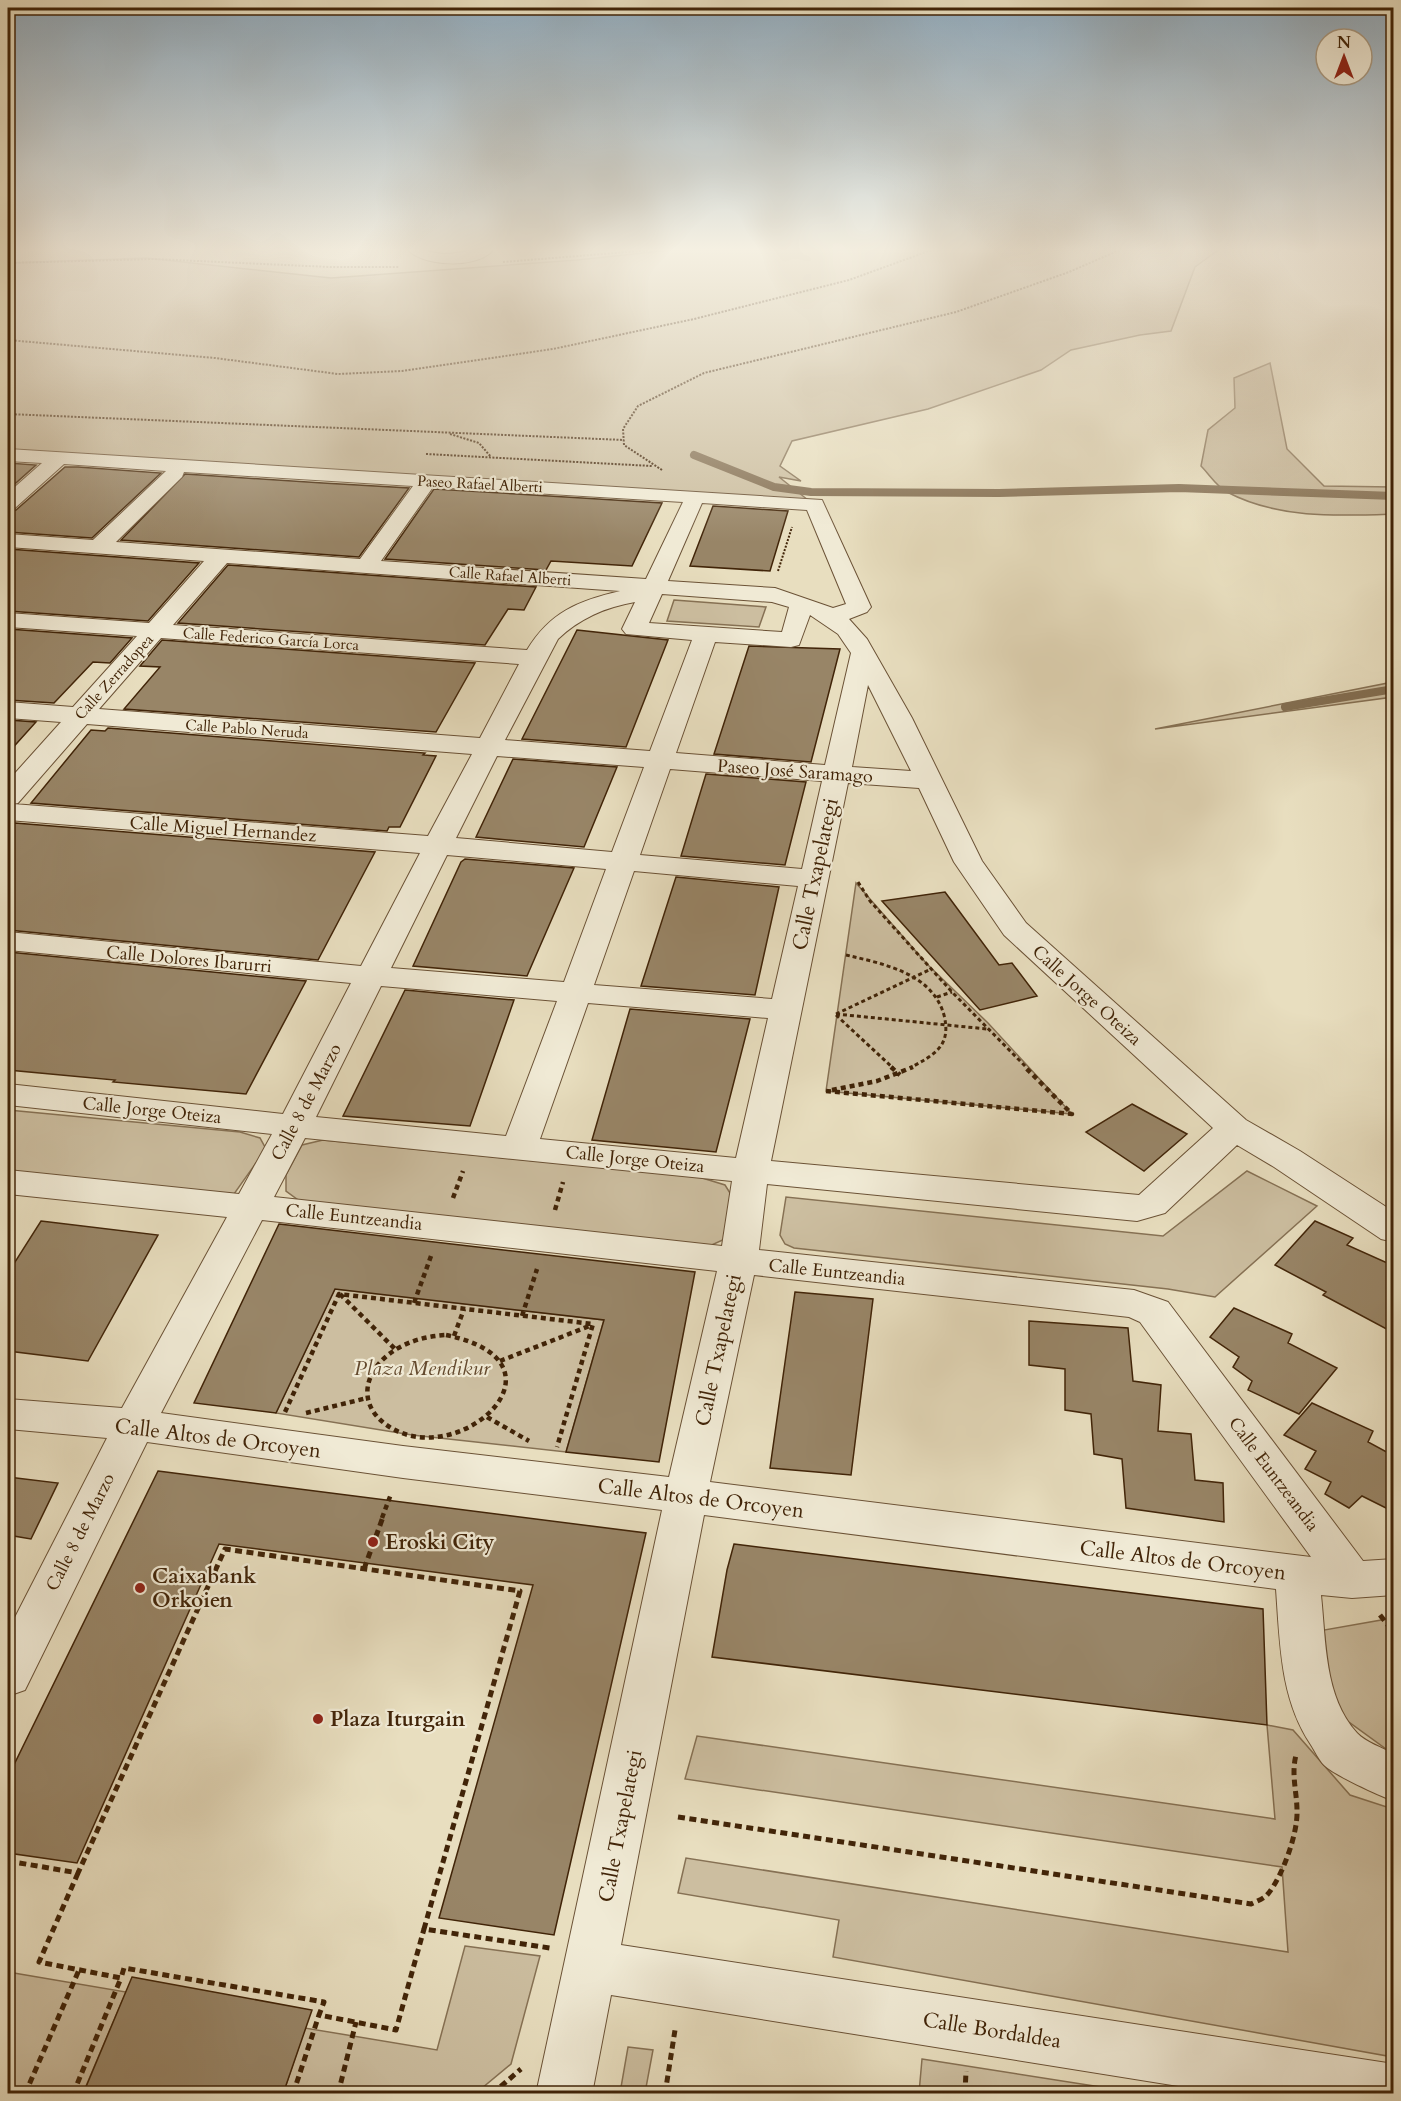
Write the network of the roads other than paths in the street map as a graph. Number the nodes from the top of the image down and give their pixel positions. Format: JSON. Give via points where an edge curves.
{"nodes":[{"id":1,"x":8,"y":455,"type":"edge"},
{"id":2,"x":59,"y":458,"type":"junction"},
{"id":3,"x":175,"y":472,"type":"dead end"},
{"id":4,"x":423,"y":487,"type":"dead end"},
{"id":5,"x":8,"y":504,"type":"edge"},
{"id":6,"x":692,"y":504,"type":"dead end"},
{"id":7,"x":8,"y":542,"type":"edge"},
{"id":8,"x":98,"y":548,"type":"junction"},
{"id":9,"x":221,"y":556,"type":"junction"},
{"id":10,"x":366,"y":566,"type":"junction"},
{"id":11,"x":652,"y":589,"type":"junction"},
{"id":12,"x":802,"y":604,"type":"junction"},
{"id":13,"x":834,"y":616,"type":"junction"},
{"id":14,"x":8,"y":620,"type":"edge"},
{"id":15,"x":155,"y":631,"type":"junction"},
{"id":16,"x":706,"y":634,"type":"junction"},
{"id":17,"x":862,"y":653,"type":"junction"},
{"id":18,"x":534,"y":658,"type":"junction"},
{"id":19,"x":8,"y":710,"type":"edge"},
{"id":20,"x":80,"y":716,"type":"junction"},
{"id":21,"x":487,"y":747,"type":"junction"},
{"id":22,"x":660,"y":761,"type":"junction"},
{"id":23,"x":836,"y":774,"type":"junction"},
{"id":24,"x":930,"y":781,"type":"junction"},
{"id":25,"x":8,"y":797,"type":"edge"},
{"id":26,"x":8,"y":812,"type":"edge"},
{"id":27,"x":439,"y":846,"type":"junction"},
{"id":28,"x":623,"y":862,"type":"junction"},
{"id":29,"x":813,"y":879,"type":"junction"},
{"id":30,"x":8,"y":941,"type":"edge"},
{"id":31,"x":371,"y":976,"type":"junction"},
{"id":32,"x":575,"y":992,"type":"junction"},
{"id":33,"x":786,"y":1010,"type":"junction"},
{"id":34,"x":8,"y":1094,"type":"edge"},
{"id":35,"x":294,"y":1126,"type":"junction"},
{"id":36,"x":1234,"y":1128,"type":"junction"},
{"id":37,"x":519,"y":1148,"type":"junction"},
{"id":38,"x":751,"y":1171,"type":"junction"},
{"id":39,"x":8,"y":1182,"type":"edge"},
{"id":40,"x":250,"y":1206,"type":"junction"},
{"id":41,"x":1394,"y":1230,"type":"edge"},
{"id":42,"x":738,"y":1262,"type":"junction"},
{"id":43,"x":8,"y":1414,"type":"edge"},
{"id":44,"x":134,"y":1425,"type":"junction"},
{"id":45,"x":686,"y":1496,"type":"junction"},
{"id":46,"x":1297,"y":1574,"type":"junction"},
{"id":47,"x":1373,"y":1588,"type":"edge"},
{"id":48,"x":8,"y":1676,"type":"edge"},
{"id":49,"x":1394,"y":1779,"type":"edge"},
{"id":50,"x":571,"y":1957,"type":"junction"},
{"id":51,"x":1394,"y":2092,"type":"edge"},
{"id":52,"x":564,"y":2094,"type":"edge"}],
"edges":[{"from":1,"to":2,"type":"street","name":"Paseo Rafael Alberti"},
{"from":2,"to":5,"type":"street"},
{"from":2,"to":13,"type":"street","name":"Paseo Rafael Alberti","via":[[815,504],[859,607]]},
{"from":3,"to":8,"type":"street"},
{"from":4,"to":10,"type":"street"},
{"from":6,"to":11,"type":"street"},
{"from":7,"to":8,"type":"street","name":"Calle Rafael Alberti"},
{"from":8,"to":9,"type":"street","name":"Calle Rafael Alberti"},
{"from":9,"to":10,"type":"street","name":"Calle Rafael Alberti"},
{"from":9,"to":15,"type":"street","name":"Calle Zerradopea"},
{"from":10,"to":11,"type":"street","name":"Calle Rafael Alberti"},
{"from":11,"to":12,"type":"street","name":"Calle Rafael Alberti","via":[[775,595]]},
{"from":11,"to":16,"type":"street","via":[[634,629]]},
{"from":11,"to":18,"type":"street","name":"Calle 8 de Marzo","via":[[569,617],[549,634]]},
{"from":12,"to":13,"type":"street","name":"Calle Rafael Alberti"},
{"from":12,"to":16,"type":"street","via":[[791,640]]},
{"from":13,"to":17,"type":"street","via":[[854,635]]},
{"from":14,"to":15,"type":"street","name":"Calle Federico García Lorca"},
{"from":15,"to":18,"type":"street","name":"Calle Federico García Lorca"},
{"from":15,"to":20,"type":"street","name":"Calle Zerradopea"},
{"from":16,"to":22,"type":"street"},
{"from":17,"to":23,"type":"street","name":"Calle Txapelategi"},
{"from":17,"to":24,"type":"street","name":"Calle Jorge Oteiza"},
{"from":18,"to":21,"type":"street","name":"Calle 8 de Marzo"},
{"from":19,"to":20,"type":"street","name":"Calle Pablo Neruda"},
{"from":20,"to":21,"type":"street","name":"Calle Pablo Neruda"},
{"from":20,"to":25,"type":"street","name":"Calle Zerradopea"},
{"from":21,"to":22,"type":"street","name":"Paseo José Saramago"},
{"from":21,"to":27,"type":"street","name":"Calle 8 de Marzo"},
{"from":22,"to":23,"type":"street","name":"Paseo José Saramago"},
{"from":22,"to":28,"type":"street"},
{"from":23,"to":24,"type":"street","name":"Paseo José Saramago"},
{"from":23,"to":29,"type":"street","name":"Calle Txapelategi"},
{"from":24,"to":36,"type":"street","name":"Calle Jorge Oteiza","via":[[968,862],[1015,929]]},
{"from":26,"to":27,"type":"street","name":"Calle Miguel Hernandez"},
{"from":27,"to":28,"type":"street"},
{"from":27,"to":31,"type":"street","name":"Calle 8 de Marzo"},
{"from":28,"to":29,"type":"street"},
{"from":28,"to":32,"type":"street"},
{"from":29,"to":33,"type":"street","name":"Calle Txapelategi"},
{"from":30,"to":31,"type":"street","name":"Calle Dolores Ibarurri"},
{"from":31,"to":32,"type":"street"},
{"from":31,"to":35,"type":"street","name":"Calle 8 de Marzo"},
{"from":32,"to":33,"type":"street"},
{"from":32,"to":37,"type":"street"},
{"from":33,"to":38,"type":"street","name":"Calle Txapelategi"},
{"from":34,"to":35,"type":"street","name":"Calle Jorge Oteiza"},
{"from":35,"to":37,"type":"street","name":"Calle Jorge Oteiza"},
{"from":35,"to":40,"type":"street","name":"Calle 8 de Marzo"},
{"from":36,"to":38,"type":"street","name":"Calle Jorge Oteiza","via":[[1152,1204],[1137,1209]]},
{"from":36,"to":41,"type":"street","name":"Calle Jorge Oteiza"},
{"from":37,"to":38,"type":"street","name":"Calle Jorge Oteiza"},
{"from":38,"to":42,"type":"street","name":"Calle Txapelategi"},
{"from":39,"to":40,"type":"street","name":"Calle Euntzeandia"},
{"from":40,"to":42,"type":"street","name":"Calle Euntzeandia"},
{"from":40,"to":44,"type":"street","name":"Calle 8 de Marzo"},
{"from":42,"to":45,"type":"street","name":"Calle Txapelategi"},
{"from":42,"to":47,"type":"street","name":"Calle Euntzeandia","via":[[1134,1304],[1154,1312]]},
{"from":43,"to":44,"type":"street","name":"Calle Altos de Orcoyen"},
{"from":44,"to":45,"type":"street","name":"Calle Altos de Orcoyen"},
{"from":44,"to":48,"type":"street","name":"Calle 8 de Marzo"},
{"from":45,"to":46,"type":"street","name":"Calle Altos de Orcoyen"},
{"from":45,"to":50,"type":"street","name":"Calle Txapelategi"},
{"from":46,"to":47,"type":"street","name":"Calle Altos de Orcoyen"},
{"from":46,"to":49,"type":"street","via":[[1306,1671],[1318,1716],[1341,1750]]},
{"from":50,"to":51,"type":"street","name":"Calle Bordaldea"},
{"from":50,"to":52,"type":"street","name":"Calle Txapelategi"}]}
